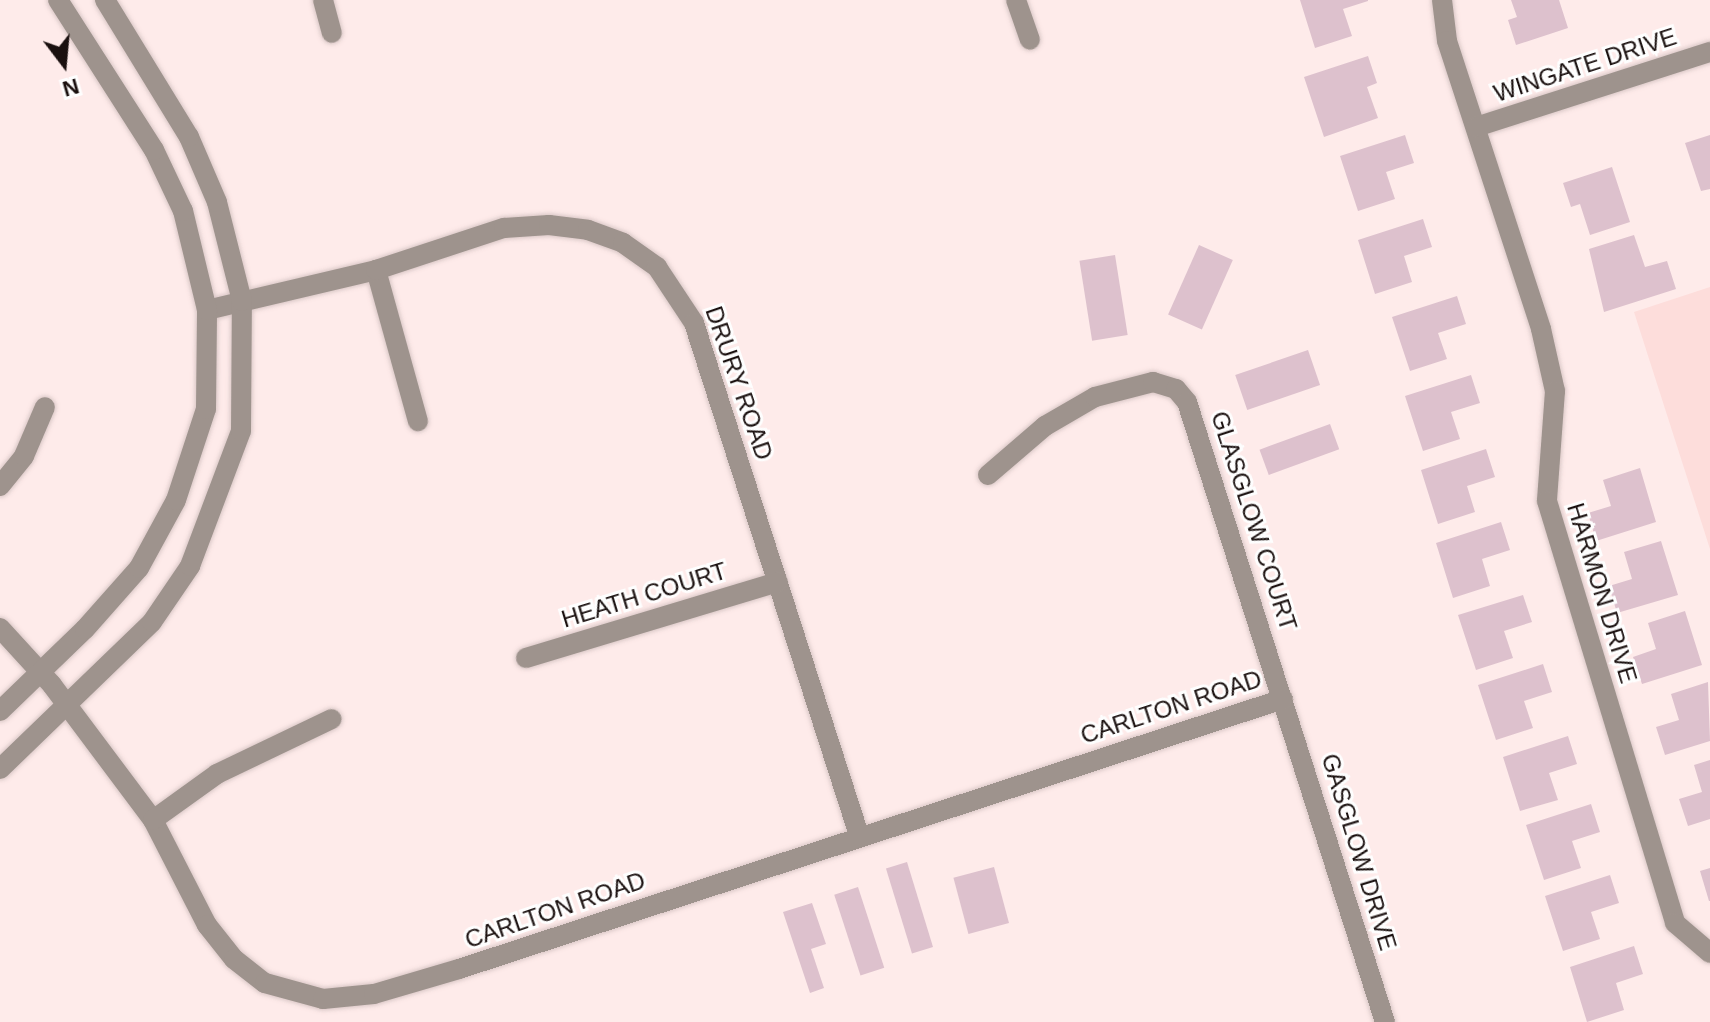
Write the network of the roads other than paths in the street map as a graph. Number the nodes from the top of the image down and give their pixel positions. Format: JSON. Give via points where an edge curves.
{"nodes":[{"id":1,"x":58,"y":0,"type":"edge"},
{"id":2,"x":105,"y":0,"type":"edge"},
{"id":3,"x":323,"y":0,"type":"edge"},
{"id":4,"x":1016,"y":0,"type":"edge"},
{"id":5,"x":1442,"y":0,"type":"edge"},
{"id":6,"x":332,"y":33,"type":"dead end"},
{"id":7,"x":1030,"y":40,"type":"dead end"},
{"id":8,"x":1710,"y":52,"type":"edge"},
{"id":9,"x":1476,"y":127,"type":"junction"},
{"id":10,"x":376,"y":270,"type":"junction"},
{"id":11,"x":242,"y":301,"type":"junction"},
{"id":12,"x":207,"y":310,"type":"junction"},
{"id":13,"x":45,"y":407,"type":"dead end"},
{"id":14,"x":418,"y":421,"type":"dead end"},
{"id":15,"x":988,"y":475,"type":"dead end"},
{"id":16,"x":0,"y":486,"type":"edge"},
{"id":17,"x":778,"y":582,"type":"junction"},
{"id":18,"x":0,"y":628,"type":"edge"},
{"id":19,"x":526,"y":658,"type":"dead end"},
{"id":20,"x":40,"y":672,"type":"junction"},
{"id":21,"x":1283,"y":699,"type":"junction"},
{"id":22,"x":68,"y":705,"type":"junction"},
{"id":23,"x":0,"y":711,"type":"edge"},
{"id":24,"x":332,"y":719,"type":"dead end"},
{"id":25,"x":0,"y":769,"type":"edge"},
{"id":26,"x":153,"y":820,"type":"junction"},
{"id":27,"x":859,"y":835,"type":"junction"},
{"id":28,"x":1710,"y":953,"type":"edge"},
{"id":29,"x":1385,"y":1022,"type":"edge"}],
"edges":[{"from":1,"to":12,"type":"street","via":[[154,150],[183,211]]},
{"from":2,"to":11,"type":"street","via":[[189,137],[217,202]]},
{"from":3,"to":6,"type":"street"},
{"from":4,"to":7,"type":"street"},
{"from":5,"to":9,"type":"street","name":"HARMON DRIVE","via":[[1447,41]]},
{"from":8,"to":9,"type":"street","name":"WINGATE DRIVE"},
{"from":9,"to":28,"type":"street","name":"HARMON DRIVE","via":[[1541,329],[1555,391],[1547,501],[1675,923]]},
{"from":10,"to":11,"type":"street","name":"DRURY ROAD"},
{"from":10,"to":14,"type":"street"},
{"from":10,"to":17,"type":"street","name":"DRURY ROAD","via":[[504,228],[549,225],[623,243],[657,267],[694,323]]},
{"from":11,"to":12,"type":"street","name":"DRURY ROAD"},
{"from":11,"to":22,"type":"street","via":[[241,431],[219,499],[190,566],[152,622]]},
{"from":12,"to":20,"type":"street","via":[[206,409],[176,500],[139,568]]},
{"from":13,"to":16,"type":"street","via":[[24,456]]},
{"from":15,"to":21,"type":"street","name":"GLASGLOW COURT","via":[[1045,426],[1095,397],[1153,382],[1176,389],[1196,418]]},
{"from":17,"to":19,"type":"street","name":"HEATH COURT"},
{"from":17,"to":27,"type":"street","name":"DRURY ROAD"},
{"from":18,"to":20,"type":"street","name":"CARLTON ROAD"},
{"from":20,"to":22,"type":"street","name":"CARLTON ROAD"},
{"from":20,"to":23,"type":"street"},
{"from":21,"to":27,"type":"street","name":"CARLTON ROAD"},
{"from":21,"to":29,"type":"street","name":"GASGLOW DRIVE"},
{"from":22,"to":25,"type":"street"},
{"from":22,"to":26,"type":"street","name":"CARLTON ROAD"},
{"from":24,"to":26,"type":"street","via":[[217,774]]},
{"from":26,"to":27,"type":"street","name":"CARLTON ROAD","via":[[207,925],[234,959],[265,983],[323,999],[374,994],[459,969]]}]}
